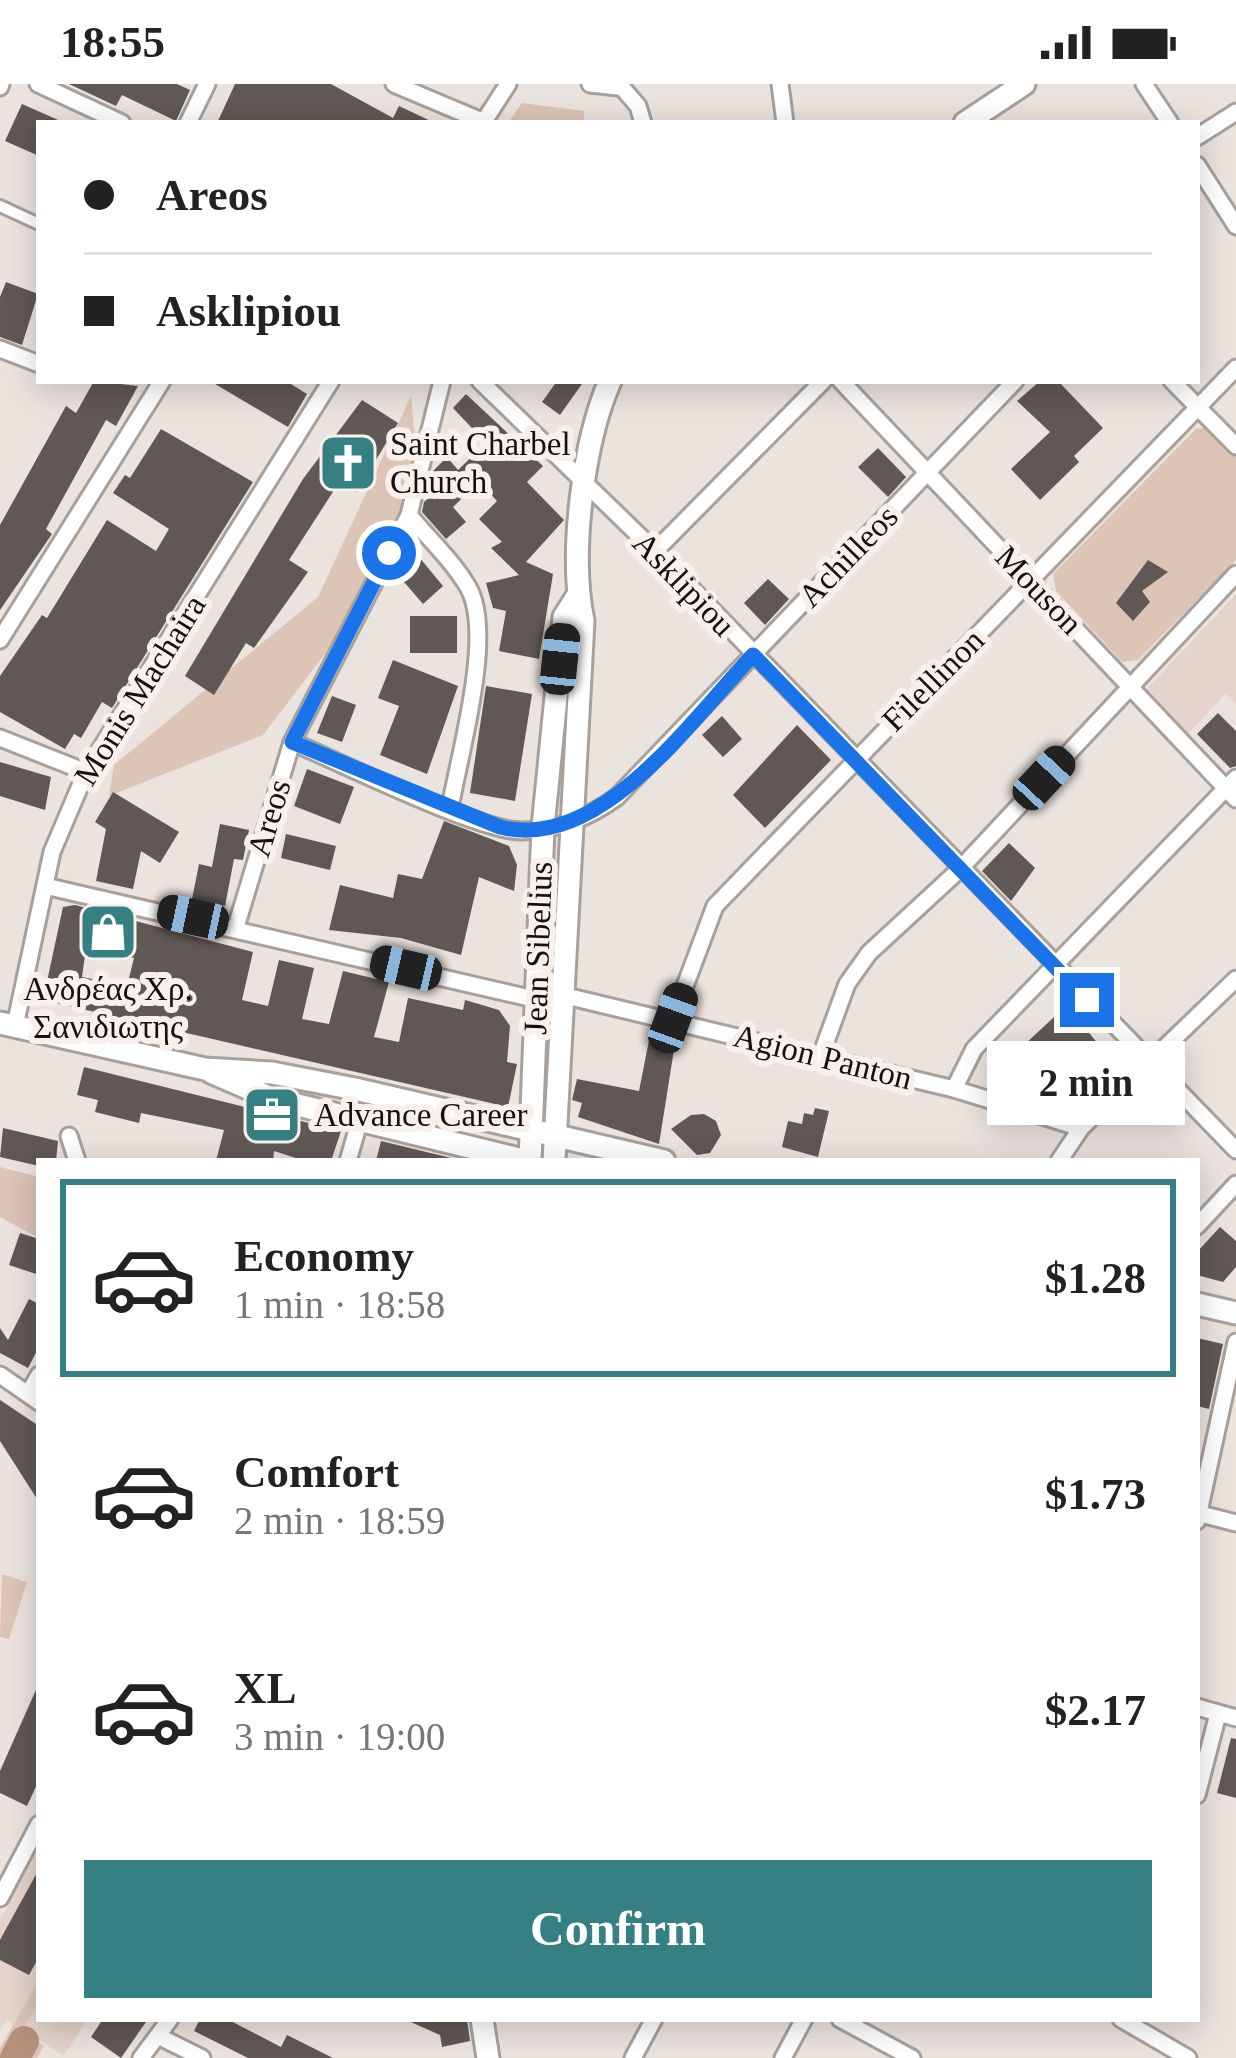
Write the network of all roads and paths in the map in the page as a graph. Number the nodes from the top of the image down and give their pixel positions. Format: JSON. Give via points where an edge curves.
{"nodes":[{"id":1,"x":38,"y":84,"type":"edge"},
{"id":2,"x":207,"y":84,"type":"edge"},
{"id":3,"x":394,"y":84,"type":"edge"},
{"id":4,"x":508,"y":84,"type":"edge"},
{"id":5,"x":590,"y":84,"type":"edge"},
{"id":6,"x":781,"y":84,"type":"edge"},
{"id":7,"x":1024,"y":84,"type":"edge"},
{"id":8,"x":1144,"y":84,"type":"edge"},
{"id":9,"x":619,"y":86,"type":"edge"},
{"id":10,"x":1236,"y":112,"type":"edge"},
{"id":11,"x":116,"y":120,"type":"edge"},
{"id":12,"x":189,"y":120,"type":"edge"},
{"id":13,"x":477,"y":120,"type":"edge"},
{"id":14,"x":486,"y":120,"type":"edge"},
{"id":15,"x":643,"y":120,"type":"edge"},
{"id":16,"x":785,"y":120,"type":"edge"},
{"id":17,"x":970,"y":120,"type":"edge"},
{"id":18,"x":1168,"y":120,"type":"edge"},
{"id":19,"x":1200,"y":135,"type":"edge"},
{"id":20,"x":1200,"y":169,"type":"edge"},
{"id":21,"x":0,"y":206,"type":"edge"},
{"id":22,"x":36,"y":223,"type":"edge"},
{"id":23,"x":1236,"y":226,"type":"edge"},
{"id":24,"x":0,"y":349,"type":"edge"},
{"id":25,"x":36,"y":363,"type":"edge"},
{"id":26,"x":1236,"y":368,"type":"edge"},
{"id":27,"x":160,"y":384,"type":"edge"},
{"id":28,"x":326,"y":384,"type":"edge"},
{"id":29,"x":441,"y":384,"type":"edge"},
{"id":30,"x":483,"y":384,"type":"edge"},
{"id":31,"x":609,"y":384,"type":"edge"},
{"id":32,"x":820,"y":384,"type":"edge"},
{"id":33,"x":844,"y":384,"type":"edge"},
{"id":34,"x":1012,"y":384,"type":"edge"},
{"id":35,"x":1175,"y":384,"type":"edge"},
{"id":36,"x":1198,"y":407,"type":"junction"},
{"id":37,"x":1236,"y":446,"type":"edge"},
{"id":38,"x":927,"y":473,"type":"junction"},
{"id":39,"x":584,"y":487,"type":"junction"},
{"id":40,"x":409,"y":515,"type":"junction"},
{"id":41,"x":655,"y":551,"type":"junction"},
{"id":42,"x":1236,"y":574,"type":"edge"},
{"id":43,"x":1031,"y":582,"type":"junction"},
{"id":44,"x":578,"y":596,"type":"junction"},
{"id":45,"x":0,"y":640,"type":"edge"},
{"id":46,"x":753,"y":655,"type":"junction"},
{"id":47,"x":1130,"y":686,"type":"junction"},
{"id":48,"x":0,"y":738,"type":"edge"},
{"id":49,"x":292,"y":742,"type":"junction"},
{"id":50,"x":856,"y":757,"type":"junction"},
{"id":51,"x":86,"y":772,"type":"junction"},
{"id":52,"x":1233,"y":788,"type":"edge"},
{"id":53,"x":450,"y":808,"type":"junction"},
{"id":54,"x":571,"y":822,"type":"junction"},
{"id":55,"x":543,"y":827,"type":"junction"},
{"id":56,"x":958,"y":870,"type":"junction"},
{"id":57,"x":44,"y":886,"type":"junction"},
{"id":58,"x":236,"y":927,"type":"junction"},
{"id":59,"x":1054,"y":968,"type":"junction"},
{"id":60,"x":1236,"y":979,"type":"edge"},
{"id":61,"x":562,"y":994,"type":"junction"},
{"id":62,"x":534,"y":999,"type":"junction"},
{"id":63,"x":673,"y":1018,"type":"junction"},
{"id":64,"x":8,"y":1024,"type":"edge"},
{"id":65,"x":820,"y":1058,"type":"junction"},
{"id":66,"x":1152,"y":1064,"type":"junction"},
{"id":67,"x":205,"y":1069,"type":"junction"},
{"id":68,"x":954,"y":1089,"type":"junction"},
{"id":69,"x":359,"y":1123,"type":"junction"},
{"id":70,"x":1081,"y":1128,"type":"junction"},
{"id":71,"x":532,"y":1129,"type":"junction"},
{"id":72,"x":556,"y":1133,"type":"junction"},
{"id":73,"x":69,"y":1136,"type":"dead end"},
{"id":74,"x":1236,"y":1150,"type":"edge"},
{"id":75,"x":76,"y":1158,"type":"edge"},
{"id":76,"x":349,"y":1158,"type":"edge"},
{"id":77,"x":515,"y":1158,"type":"edge"},
{"id":78,"x":528,"y":1158,"type":"edge"},
{"id":79,"x":554,"y":1158,"type":"edge"},
{"id":80,"x":652,"y":1158,"type":"edge"},
{"id":81,"x":1061,"y":1158,"type":"edge"},
{"id":82,"x":1236,"y":1184,"type":"edge"},
{"id":83,"x":1200,"y":1223,"type":"edge"},
{"id":84,"x":1200,"y":1305,"type":"edge"},
{"id":85,"x":1236,"y":1313,"type":"edge"},
{"id":86,"x":1236,"y":1342,"type":"edge"},
{"id":87,"x":0,"y":1376,"type":"edge"},
{"id":88,"x":34,"y":1397,"type":"edge"},
{"id":89,"x":1200,"y":1422,"type":"edge"},
{"id":90,"x":1219,"y":1427,"type":"junction"},
{"id":91,"x":1200,"y":1508,"type":"edge"},
{"id":92,"x":1200,"y":1516,"type":"edge"},
{"id":93,"x":1236,"y":1523,"type":"edge"},
{"id":94,"x":1200,"y":1708,"type":"edge"},
{"id":95,"x":1218,"y":1714,"type":"junction"},
{"id":96,"x":1236,"y":1718,"type":"edge"},
{"id":97,"x":1200,"y":1783,"type":"edge"},
{"id":98,"x":36,"y":1830,"type":"edge"},
{"id":99,"x":0,"y":1898,"type":"edge"},
{"id":100,"x":168,"y":2022,"type":"edge"},
{"id":101,"x":482,"y":2022,"type":"edge"},
{"id":102,"x":652,"y":2022,"type":"edge"},
{"id":103,"x":803,"y":2022,"type":"edge"},
{"id":104,"x":846,"y":2022,"type":"edge"},
{"id":105,"x":1138,"y":2024,"type":"edge"},
{"id":106,"x":158,"y":2036,"type":"junction"},
{"id":107,"x":141,"y":2058,"type":"edge"},
{"id":108,"x":202,"y":2058,"type":"edge"},
{"id":109,"x":488,"y":2058,"type":"edge"},
{"id":110,"x":633,"y":2058,"type":"edge"},
{"id":111,"x":783,"y":2058,"type":"edge"},
{"id":112,"x":912,"y":2058,"type":"edge"},
{"id":113,"x":1188,"y":2058,"type":"edge"}],
"edges":[{"from":1,"to":11,"type":"street"},
{"from":2,"to":12,"type":"street"},
{"from":3,"to":13,"type":"street"},
{"from":4,"to":14,"type":"street"},
{"from":5,"to":9,"type":"street"},
{"from":6,"to":16,"type":"street"},
{"from":7,"to":17,"type":"main road"},
{"from":8,"to":18,"type":"street"},
{"from":9,"to":15,"type":"street"},
{"from":10,"to":19,"type":"street"},
{"from":20,"to":23,"type":"street"},
{"from":21,"to":22,"type":"street"},
{"from":24,"to":25,"type":"street"},
{"from":26,"to":36,"type":"street","name":"Filellinon"},
{"from":27,"to":45,"type":"street"},
{"from":28,"to":51,"type":"street","name":"Monis Machaira"},
{"from":29,"to":40,"type":"street","name":"Areos"},
{"from":30,"to":39,"type":"street","name":"Asklipiou"},
{"from":31,"to":39,"type":"main road","name":"Jean Sibelius"},
{"from":32,"to":41,"type":"street"},
{"from":33,"to":38,"type":"street","name":"Mouson"},
{"from":34,"to":38,"type":"street","name":"Achilleos"},
{"from":35,"to":36,"type":"street"},
{"from":36,"to":37,"type":"street"},
{"from":36,"to":43,"type":"street","name":"Filellinon"},
{"from":38,"to":43,"type":"street","name":"Mouson"},
{"from":38,"to":46,"type":"street","name":"Achilleos"},
{"from":39,"to":41,"type":"street","name":"Asklipiou"},
{"from":39,"to":44,"type":"main road","name":"Jean Sibelius"},
{"from":40,"to":49,"type":"street","name":"Areos"},
{"from":40,"to":53,"type":"street","via":[[470,590],[476,613]]},
{"from":41,"to":46,"type":"street","name":"Asklipiou"},
{"from":42,"to":47,"type":"street"},
{"from":43,"to":47,"type":"street","name":"Mouson"},
{"from":43,"to":50,"type":"street","name":"Filellinon"},
{"from":44,"to":54,"type":"main road","name":"Jean Sibelius"},
{"from":44,"to":55,"type":"main road","name":"Jean Sibelius","via":[[564,617]]},
{"from":46,"to":50,"type":"street","name":"Asklipiou"},
{"from":46,"to":54,"type":"street","name":"Achilleos","via":[[617,797]]},
{"from":47,"to":52,"type":"street","name":"Mouson"},
{"from":47,"to":56,"type":"street"},
{"from":48,"to":51,"type":"street"},
{"from":49,"to":53,"type":"street"},
{"from":49,"to":58,"type":"street","name":"Areos"},
{"from":50,"to":56,"type":"street","name":"Asklipiou"},
{"from":50,"to":63,"type":"street","name":"Filellinon","via":[[715,907]]},
{"from":51,"to":57,"type":"street","name":"Monis Machaira","via":[[57,833]]},
{"from":52,"to":59,"type":"street"},
{"from":53,"to":55,"type":"street","via":[[510,830]]},
{"from":54,"to":55,"type":"street"},
{"from":54,"to":61,"type":"main road","name":"Jean Sibelius"},
{"from":55,"to":62,"type":"main road","name":"Jean Sibelius"},
{"from":56,"to":59,"type":"street","name":"Asklipiou"},
{"from":56,"to":65,"type":"street","via":[[869,953],[847,984]]},
{"from":57,"to":58,"type":"street"},
{"from":57,"to":64,"type":"street","name":"Monis Machaira"},
{"from":58,"to":62,"type":"street"},
{"from":59,"to":66,"type":"street","name":"Asklipiou"},
{"from":59,"to":68,"type":"street","via":[[974,1049]]},
{"from":60,"to":66,"type":"street"},
{"from":61,"to":63,"type":"street","name":"Agion Panton"},
{"from":61,"to":72,"type":"main road","name":"Jean Sibelius"},
{"from":62,"to":71,"type":"main road","name":"Jean Sibelius"},
{"from":63,"to":65,"type":"street","name":"Agion Panton"},
{"from":64,"to":67,"type":"main road"},
{"from":65,"to":68,"type":"street","name":"Agion Panton"},
{"from":66,"to":70,"type":"street"},
{"from":66,"to":74,"type":"street","name":"Asklipiou"},
{"from":67,"to":69,"type":"main road"},
{"from":67,"to":71,"type":"main road","via":[[272,1073]]},
{"from":68,"to":70,"type":"street","name":"Agion Panton"},
{"from":69,"to":76,"type":"street"},
{"from":69,"to":77,"type":"main road"},
{"from":70,"to":81,"type":"street"},
{"from":71,"to":72,"type":"main road"},
{"from":71,"to":78,"type":"main road","name":"Jean Sibelius"},
{"from":72,"to":79,"type":"main road","name":"Jean Sibelius"},
{"from":72,"to":80,"type":"main road"},
{"from":73,"to":75,"type":"street"},
{"from":82,"to":83,"type":"street"},
{"from":84,"to":85,"type":"main road"},
{"from":86,"to":90,"type":"street"},
{"from":87,"to":88,"type":"street"},
{"from":89,"to":90,"type":"street"},
{"from":90,"to":91,"type":"street"},
{"from":92,"to":93,"type":"street"},
{"from":94,"to":95,"type":"street"},
{"from":95,"to":96,"type":"street"},
{"from":95,"to":97,"type":"street"},
{"from":98,"to":99,"type":"street"},
{"from":100,"to":106,"type":"street"},
{"from":101,"to":109,"type":"main road"},
{"from":102,"to":110,"type":"street"},
{"from":103,"to":111,"type":"street"},
{"from":104,"to":112,"type":"street"},
{"from":105,"to":113,"type":"street"},
{"from":106,"to":107,"type":"street"},
{"from":106,"to":108,"type":"street"}]}
